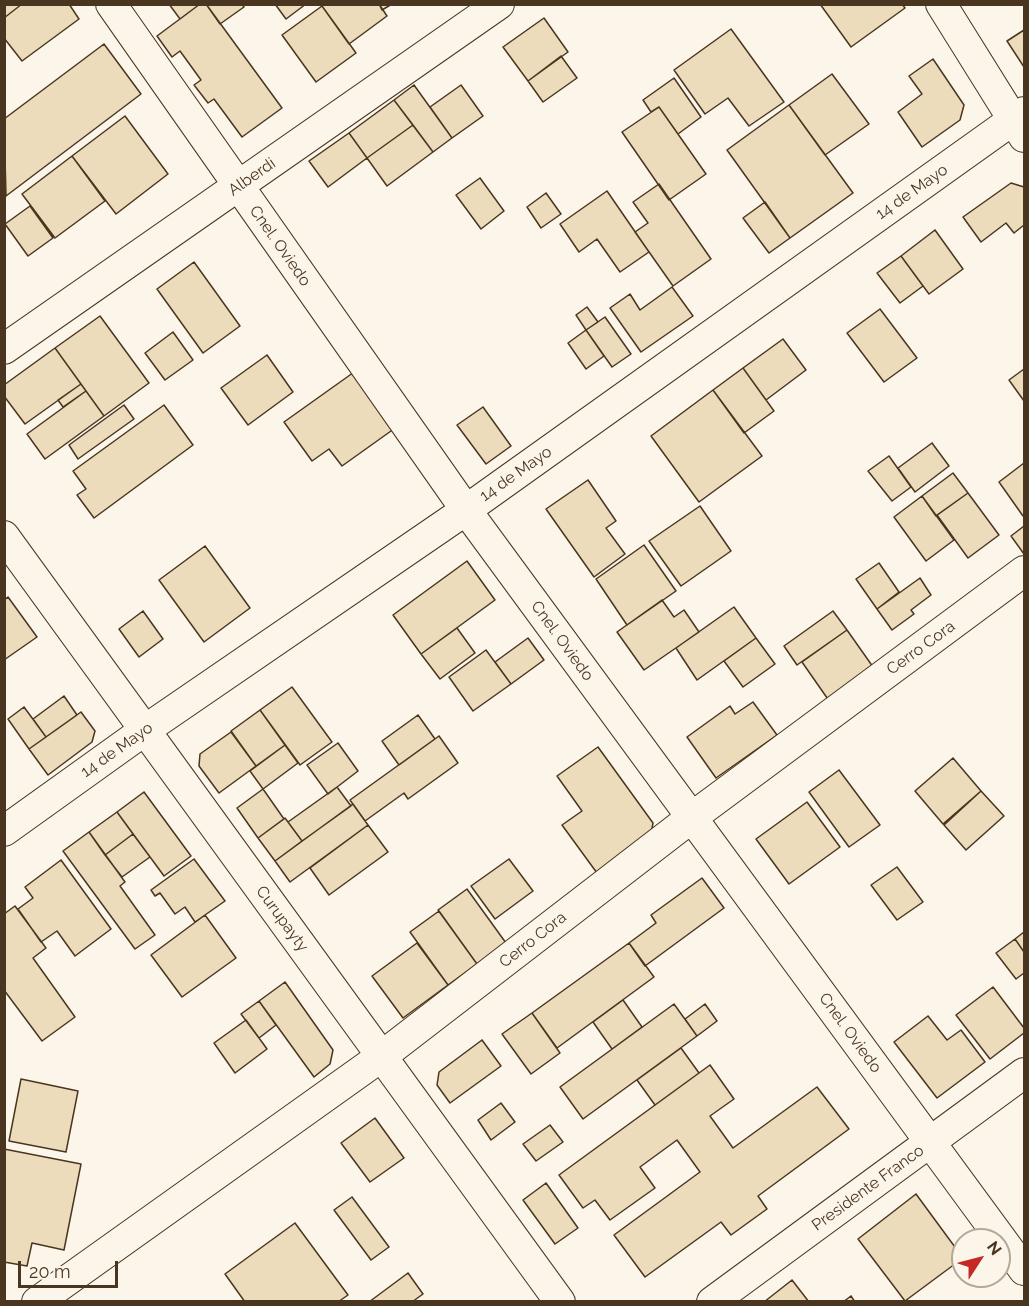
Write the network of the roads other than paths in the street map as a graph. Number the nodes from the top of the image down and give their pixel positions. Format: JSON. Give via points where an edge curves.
{"nodes":[{"id":1,"x":111,"y":4,"type":"edge"},
{"id":2,"x":499,"y":4,"type":"edge"},
{"id":3,"x":941,"y":4,"type":"edge"},
{"id":4,"x":1021,"y":123,"type":"edge"},
{"id":5,"x":238,"y":186,"type":"junction"},
{"id":6,"x":4,"y":349,"type":"edge"},
{"id":7,"x":466,"y":510,"type":"junction"},
{"id":8,"x":4,"y":536,"type":"edge"},
{"id":9,"x":1024,"y":571,"type":"edge"},
{"id":10,"x":145,"y":730,"type":"junction"},
{"id":11,"x":691,"y":818,"type":"junction"},
{"id":12,"x":4,"y":831,"type":"edge"},
{"id":13,"x":382,"y":1056,"type":"junction"},
{"id":14,"x":1024,"y":1073,"type":"edge"},
{"id":15,"x":930,"y":1142,"type":"junction"},
{"id":16,"x":1024,"y":1270,"type":"edge"},
{"id":17,"x":37,"y":1302,"type":"edge"},
{"id":18,"x":560,"y":1302,"type":"edge"},
{"id":19,"x":712,"y":1302,"type":"edge"}],
"edges":[{"from":1,"to":5,"type":"street","name":"Cnel. Oviedo"},
{"from":2,"to":5,"type":"street","name":"Alberdi"},
{"from":3,"to":4,"type":"street"},
{"from":4,"to":7,"type":"street","name":"14 de Mayo"},
{"from":5,"to":6,"type":"street","name":"Alberdi"},
{"from":5,"to":7,"type":"street","name":"Cnel. Oviedo"},
{"from":7,"to":10,"type":"street","name":"14 de Mayo"},
{"from":7,"to":11,"type":"street","name":"Cnel. Oviedo"},
{"from":8,"to":10,"type":"street","name":"Curupayty"},
{"from":9,"to":11,"type":"street","name":"Cerro Cora"},
{"from":10,"to":12,"type":"street","name":"14 de Mayo"},
{"from":10,"to":13,"type":"street","name":"Curupayty"},
{"from":11,"to":13,"type":"street","name":"Cerro Cora"},
{"from":11,"to":15,"type":"street","name":"Cnel. Oviedo"},
{"from":13,"to":17,"type":"street","name":"Cerro Cora"},
{"from":13,"to":18,"type":"street","name":"Curupayty"},
{"from":14,"to":15,"type":"street","name":"Presidente Franco"},
{"from":15,"to":16,"type":"street","name":"Cnel. Oviedo"},
{"from":15,"to":19,"type":"street","name":"Presidente Franco"}]}
